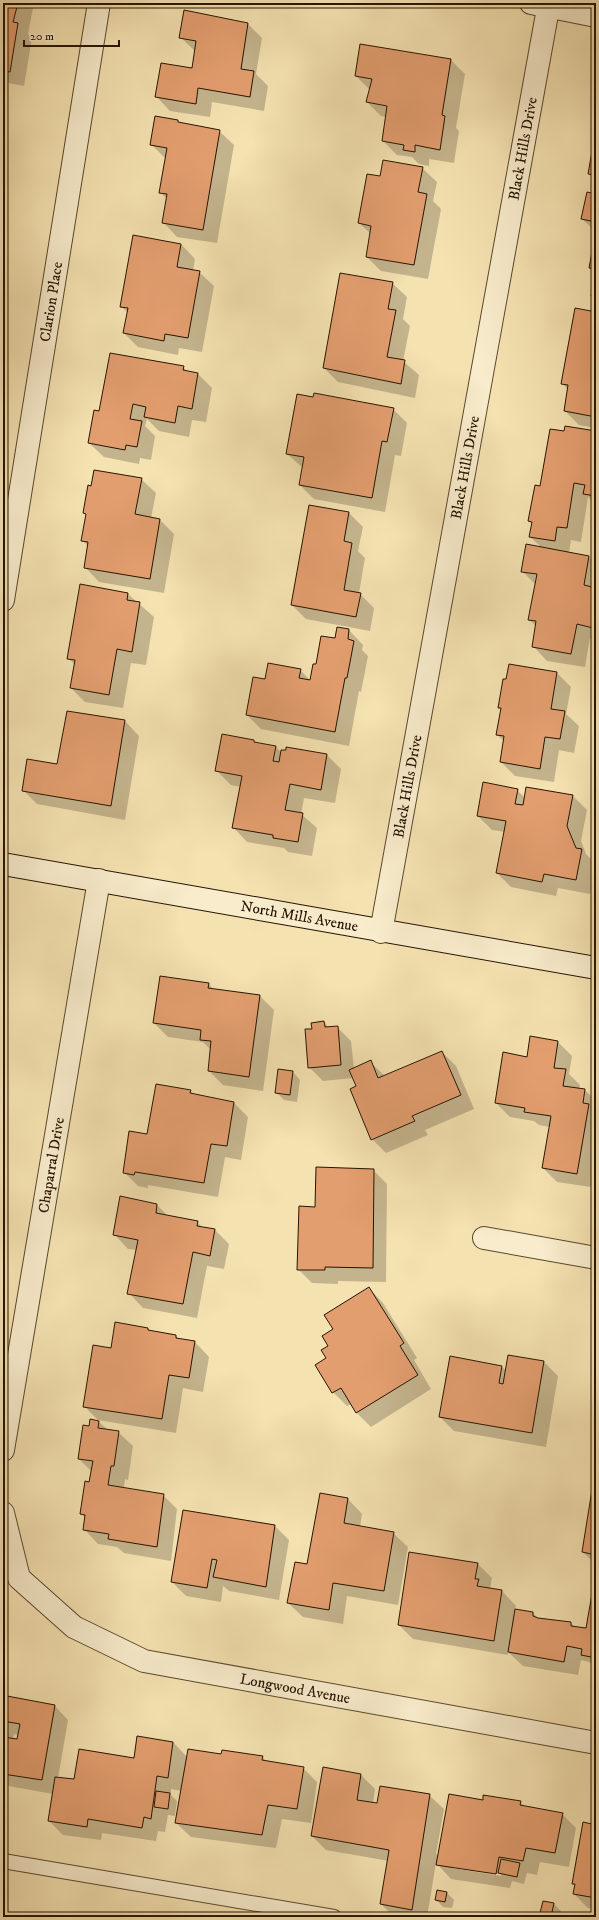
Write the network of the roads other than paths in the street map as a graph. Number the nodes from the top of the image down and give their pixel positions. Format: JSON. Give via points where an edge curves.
{"nodes":[{"id":1,"x":99,"y":3,"type":"edge"},
{"id":2,"x":542,"y":4,"type":"edge"},
{"id":3,"x":596,"y":16,"type":"edge"},
{"id":4,"x":3,"y":600,"type":"edge"},
{"id":5,"x":3,"y":864,"type":"edge"},
{"id":6,"x":99,"y":880,"type":"junction"},
{"id":7,"x":381,"y":932,"type":"junction"},
{"id":8,"x":596,"y":968,"type":"edge"},
{"id":9,"x":484,"y":1238,"type":"dead end"},
{"id":10,"x":596,"y":1258,"type":"edge"},
{"id":11,"x":3,"y":1450,"type":"edge"},
{"id":12,"x":3,"y":1513,"type":"edge"},
{"id":13,"x":596,"y":1743,"type":"edge"},
{"id":14,"x":3,"y":1861,"type":"edge"},
{"id":15,"x":334,"y":1917,"type":"edge"}],
"edges":[{"from":1,"to":4,"type":"street","name":"Clarion Place"},
{"from":2,"to":3,"type":"street"},
{"from":2,"to":7,"type":"street","name":"Black Hills Drive"},
{"from":5,"to":6,"type":"street","name":"North Mills Avenue"},
{"from":6,"to":7,"type":"street","name":"North Mills Avenue"},
{"from":6,"to":11,"type":"street","name":"Chaparral Drive"},
{"from":7,"to":8,"type":"street","name":"North Mills Avenue"},
{"from":9,"to":10,"type":"street"},
{"from":12,"to":13,"type":"street","name":"Longwood Avenue","via":[[19,1578],[74,1627],[144,1661]]},
{"from":14,"to":15,"type":"lane"}]}
